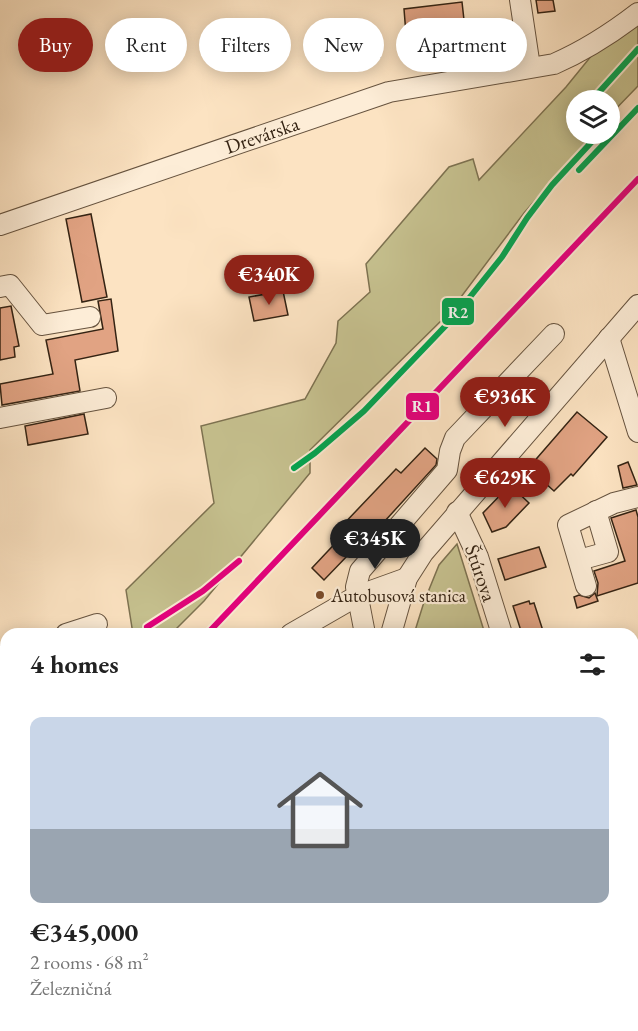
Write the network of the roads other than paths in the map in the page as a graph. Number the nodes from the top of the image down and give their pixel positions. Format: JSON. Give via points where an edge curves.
{"nodes":[{"id":1,"x":520,"y":0,"type":"edge"},
{"id":2,"x":638,"y":14,"type":"edge"},
{"id":3,"x":530,"y":67,"type":"junction"},
{"id":4,"x":0,"y":225,"type":"edge"},
{"id":5,"x":0,"y":287,"type":"edge"},
{"id":6,"x":638,"y":305,"type":"edge"},
{"id":7,"x":90,"y":317,"type":"dead end"},
{"id":8,"x":554,"y":334,"type":"dead end"},
{"id":9,"x":609,"y":338,"type":"junction"},
{"id":10,"x":105,"y":398,"type":"dead end"},
{"id":11,"x":0,"y":418,"type":"edge"},
{"id":12,"x":638,"y":432,"type":"edge"},
{"id":13,"x":638,"y":497,"type":"edge"},
{"id":14,"x":457,"y":512,"type":"junction"},
{"id":15,"x":596,"y":512,"type":"junction"},
{"id":16,"x":579,"y":560,"type":"junction"},
{"id":17,"x":408,"y":578,"type":"junction"},
{"id":18,"x":586,"y":586,"type":"dead end"},
{"id":19,"x":357,"y":596,"type":"junction"},
{"id":20,"x":97,"y":624,"type":"dead end"},
{"id":21,"x":85,"y":628,"type":"edge"},
{"id":22,"x":301,"y":628,"type":"edge"},
{"id":23,"x":364,"y":628,"type":"edge"},
{"id":24,"x":393,"y":628,"type":"edge"},
{"id":25,"x":500,"y":628,"type":"edge"}],
"edges":[{"from":1,"to":3,"type":"street"},
{"from":2,"to":3,"type":"street","name":"Drevárska","via":[[575,54],[554,64]]},
{"from":3,"to":4,"type":"street","name":"Drevárska","via":[[389,92]]},
{"from":5,"to":7,"type":"street","via":[[10,285],[42,325]]},
{"from":6,"to":9,"type":"street"},
{"from":8,"to":19,"type":"street","via":[[455,438],[447,470],[360,572]]},
{"from":9,"to":12,"type":"street"},
{"from":9,"to":14,"type":"street"},
{"from":10,"to":11,"type":"street"},
{"from":13,"to":15,"type":"street"},
{"from":14,"to":17,"type":"street"},
{"from":14,"to":25,"type":"street","name":"Štúrova","via":[[478,557]]},
{"from":15,"to":16,"type":"street","via":[[568,525]]},
{"from":15,"to":16,"type":"street","via":[[608,552]]},
{"from":16,"to":18,"type":"street"},
{"from":17,"to":19,"type":"street"},
{"from":17,"to":24,"type":"street"},
{"from":19,"to":22,"type":"street"},
{"from":19,"to":23,"type":"street"},
{"from":20,"to":21,"type":"street"}]}
